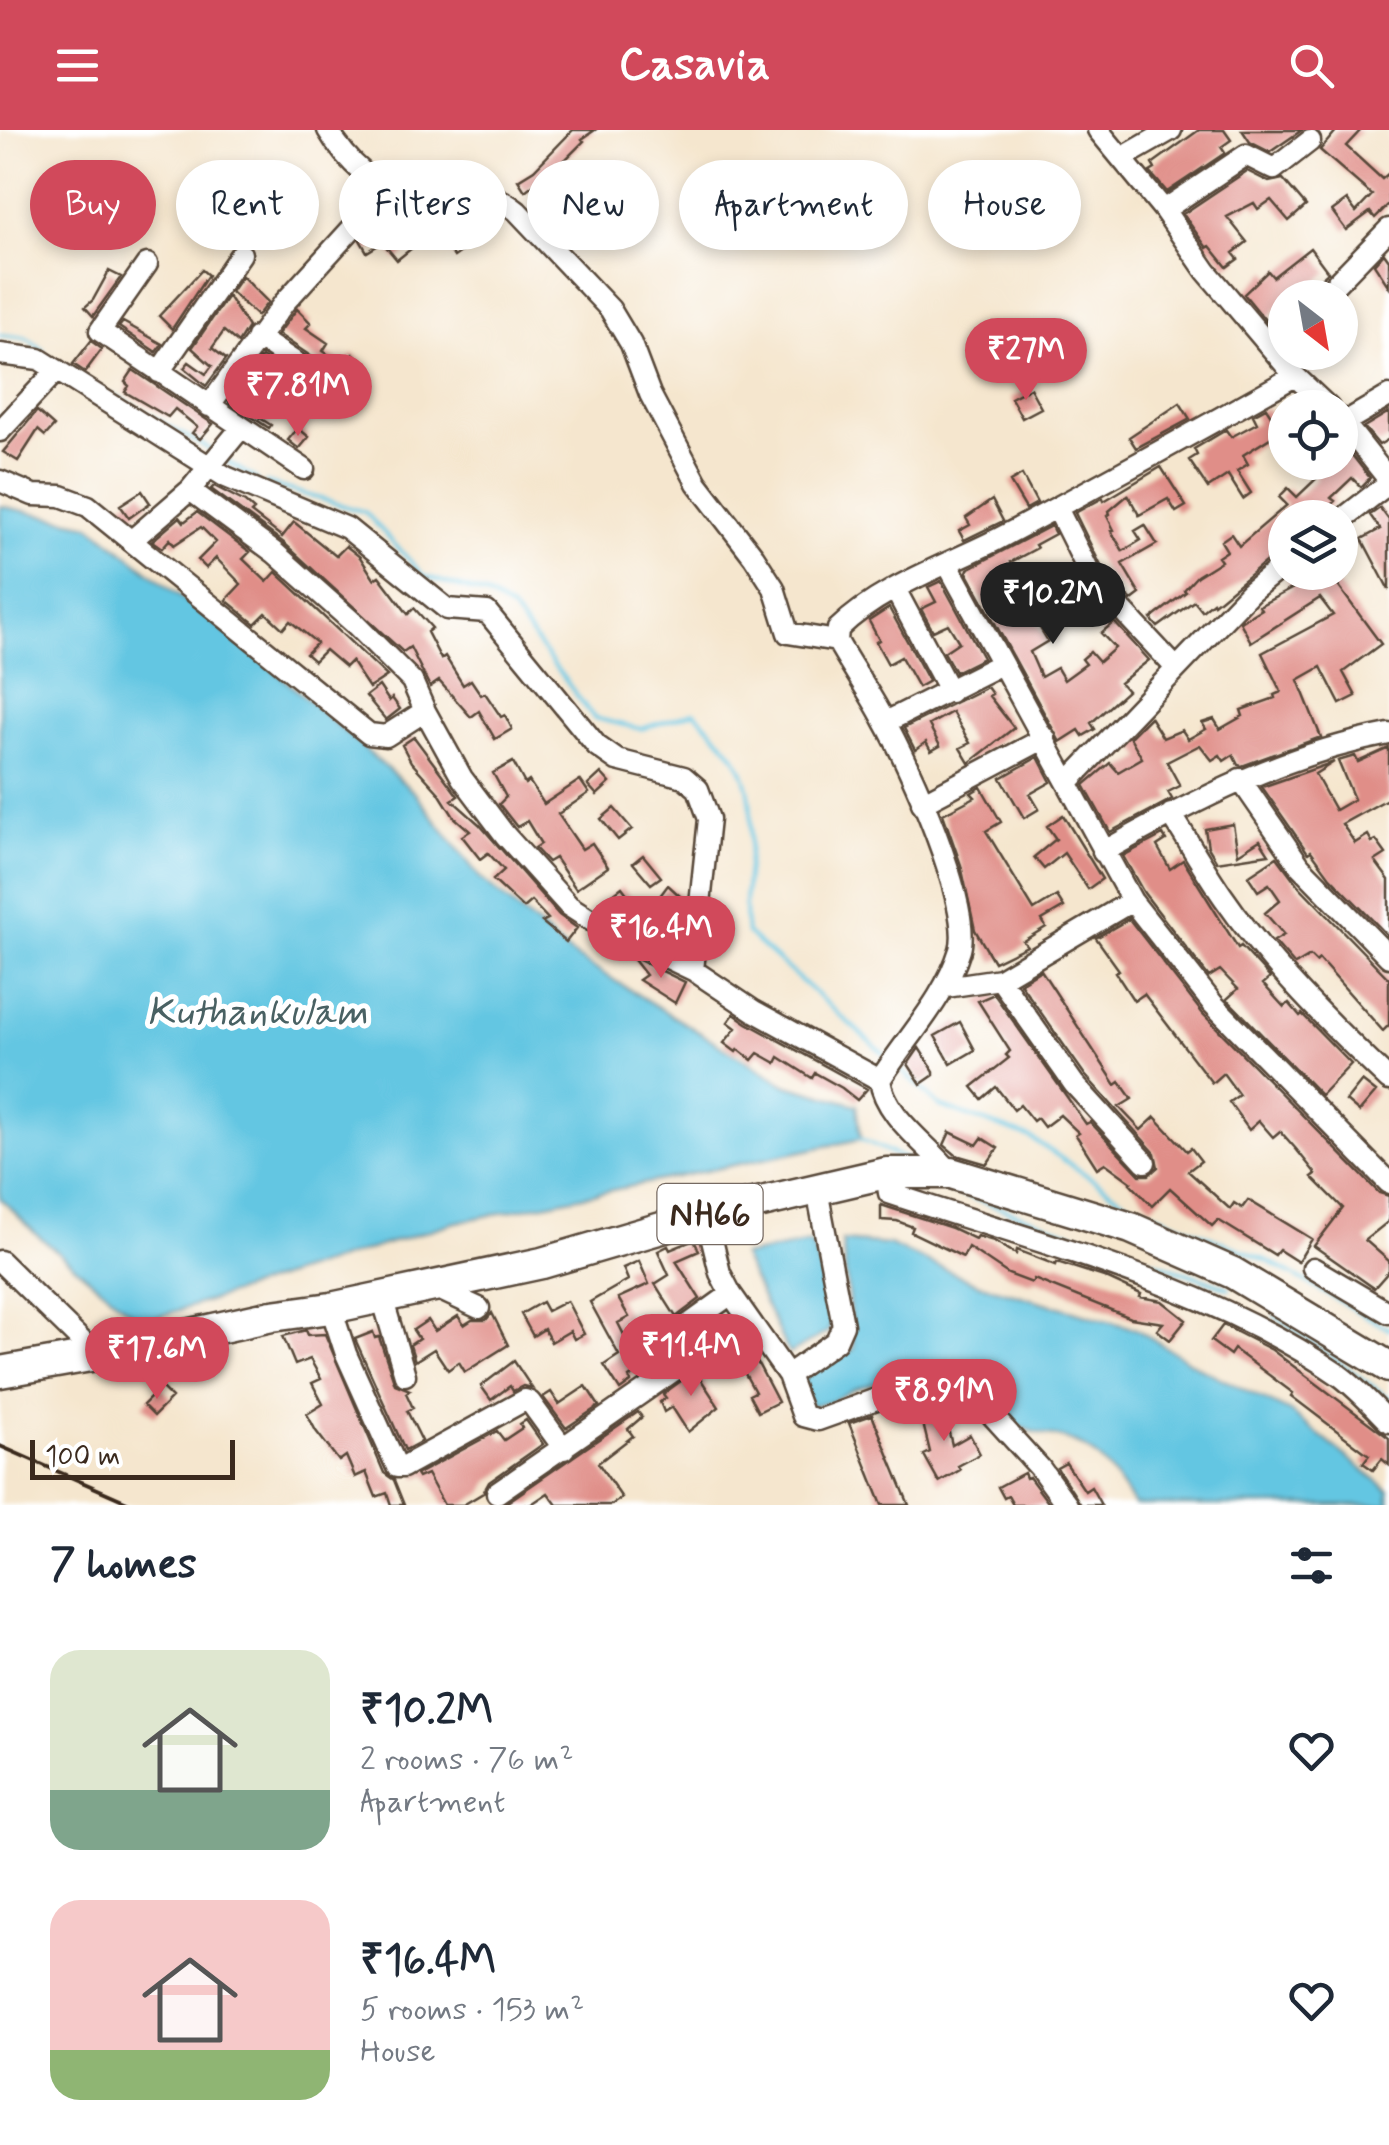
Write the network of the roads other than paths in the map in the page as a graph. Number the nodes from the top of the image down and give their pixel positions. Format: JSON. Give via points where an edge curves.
{"nodes":[{"id":1,"x":328,"y":130,"type":"edge"},
{"id":2,"x":1098,"y":130,"type":"edge"},
{"id":3,"x":1172,"y":130,"type":"edge"},
{"id":4,"x":1310,"y":141,"type":"dead end"},
{"id":5,"x":1122,"y":158,"type":"junction"},
{"id":6,"x":349,"y":160,"type":"edge"},
{"id":7,"x":507,"y":203,"type":"edge"},
{"id":8,"x":1164,"y":210,"type":"junction"},
{"id":9,"x":1389,"y":230,"type":"edge"},
{"id":10,"x":339,"y":245,"type":"edge"},
{"id":11,"x":241,"y":254,"type":"dead end"},
{"id":12,"x":147,"y":264,"type":"dead end"},
{"id":13,"x":1340,"y":280,"type":"edge"},
{"id":14,"x":1268,"y":329,"type":"edge"},
{"id":15,"x":257,"y":337,"type":"junction"},
{"id":16,"x":0,"y":354,"type":"edge"},
{"id":17,"x":57,"y":370,"type":"junction"},
{"id":18,"x":1293,"y":370,"type":"edge"},
{"id":19,"x":158,"y":372,"type":"junction"},
{"id":20,"x":1296,"y":376,"type":"junction"},
{"id":21,"x":1311,"y":390,"type":"edge"},
{"id":22,"x":343,"y":394,"type":"dead end"},
{"id":23,"x":1389,"y":396,"type":"edge"},
{"id":24,"x":209,"y":406,"type":"junction"},
{"id":25,"x":1358,"y":408,"type":"edge"},
{"id":26,"x":241,"y":428,"type":"junction"},
{"id":27,"x":0,"y":431,"type":"edge"},
{"id":28,"x":1358,"y":442,"type":"edge"},
{"id":29,"x":211,"y":467,"type":"junction"},
{"id":30,"x":304,"y":468,"type":"dead end"},
{"id":31,"x":0,"y":481,"type":"edge"},
{"id":32,"x":1389,"y":482,"type":"edge"},
{"id":33,"x":190,"y":490,"type":"junction"},
{"id":34,"x":1358,"y":507,"type":"edge"},
{"id":35,"x":1057,"y":508,"type":"junction"},
{"id":36,"x":131,"y":541,"type":"junction"},
{"id":37,"x":948,"y":565,"type":"junction"},
{"id":38,"x":1268,"y":578,"type":"edge"},
{"id":39,"x":895,"y":589,"type":"junction"},
{"id":40,"x":837,"y":641,"type":"junction"},
{"id":41,"x":1001,"y":664,"type":"junction"},
{"id":42,"x":1176,"y":668,"type":"junction"},
{"id":43,"x":950,"y":692,"type":"junction"},
{"id":44,"x":424,"y":711,"type":"junction"},
{"id":45,"x":886,"y":722,"type":"junction"},
{"id":46,"x":1389,"y":734,"type":"edge"},
{"id":47,"x":1045,"y":738,"type":"junction"},
{"id":48,"x":1240,"y":779,"type":"junction"},
{"id":49,"x":1068,"y":782,"type":"junction"},
{"id":50,"x":922,"y":803,"type":"junction"},
{"id":51,"x":1171,"y":814,"type":"junction"},
{"id":52,"x":1103,"y":852,"type":"junction"},
{"id":53,"x":1132,"y":901,"type":"junction"},
{"id":54,"x":1389,"y":957,"type":"edge"},
{"id":55,"x":693,"y":970,"type":"junction"},
{"id":56,"x":1000,"y":979,"type":"junction"},
{"id":57,"x":946,"y":987,"type":"junction"},
{"id":58,"x":880,"y":1080,"type":"junction"},
{"id":59,"x":1389,"y":1080,"type":"edge"},
{"id":60,"x":1145,"y":1162,"type":"dead end"},
{"id":61,"x":886,"y":1173,"type":"junction"},
{"id":62,"x":951,"y":1173,"type":"junction"},
{"id":63,"x":1389,"y":1183,"type":"edge"},
{"id":64,"x":817,"y":1190,"type":"junction"},
{"id":65,"x":706,"y":1215,"type":"junction"},
{"id":66,"x":0,"y":1260,"type":"edge"},
{"id":67,"x":1313,"y":1268,"type":"dead end"},
{"id":68,"x":434,"y":1287,"type":"junction"},
{"id":69,"x":731,"y":1294,"type":"junction"},
{"id":70,"x":382,"y":1298,"type":"junction"},
{"id":71,"x":331,"y":1308,"type":"junction"},
{"id":72,"x":479,"y":1308,"type":"dead end"},
{"id":73,"x":1389,"y":1313,"type":"edge"},
{"id":74,"x":96,"y":1355,"type":"junction"},
{"id":75,"x":1389,"y":1367,"type":"edge"},
{"id":76,"x":0,"y":1372,"type":"edge"},
{"id":77,"x":406,"y":1374,"type":"dead end"},
{"id":78,"x":788,"y":1376,"type":"junction"},
{"id":79,"x":1389,"y":1422,"type":"edge"},
{"id":80,"x":564,"y":1449,"type":"junction"},
{"id":81,"x":497,"y":1493,"type":"dead end"},
{"id":82,"x":1067,"y":1505,"type":"edge"}],
"edges":[{"from":1,"to":6,"type":"street"},
{"from":2,"to":5,"type":"street"},
{"from":3,"to":5,"type":"street"},
{"from":4,"to":8,"type":"street","via":[[1274,169],[1246,156]]},
{"from":5,"to":8,"type":"street"},
{"from":7,"to":40,"type":"street","via":[[610,309],[697,483],[774,588],[788,633]]},
{"from":8,"to":14,"type":"street","via":[[1206,271]]},
{"from":9,"to":13,"type":"street"},
{"from":10,"to":15,"type":"street"},
{"from":11,"to":19,"type":"street"},
{"from":12,"to":19,"type":"street","via":[[100,332]]},
{"from":15,"to":22,"type":"street"},
{"from":15,"to":24,"type":"street"},
{"from":16,"to":17,"type":"street","via":[[40,359]]},
{"from":17,"to":27,"type":"street"},
{"from":17,"to":29,"type":"street"},
{"from":18,"to":20,"type":"street"},
{"from":19,"to":24,"type":"street"},
{"from":20,"to":21,"type":"street"},
{"from":20,"to":35,"type":"street"},
{"from":23,"to":25,"type":"street"},
{"from":24,"to":26,"type":"street"},
{"from":26,"to":29,"type":"street"},
{"from":26,"to":30,"type":"street"},
{"from":28,"to":32,"type":"street"},
{"from":29,"to":33,"type":"street"},
{"from":29,"to":55,"type":"street","via":[[347,528],[447,609],[486,612],[596,746],[617,760],[684,777],[698,789],[709,819]]},
{"from":31,"to":36,"type":"street","via":[[88,506]]},
{"from":32,"to":34,"type":"street"},
{"from":33,"to":36,"type":"street"},
{"from":33,"to":44,"type":"street","via":[[356,625],[412,681]]},
{"from":35,"to":37,"type":"street"},
{"from":35,"to":42,"type":"street","via":[[1092,578]]},
{"from":36,"to":44,"type":"street","via":[[370,734],[386,736]]},
{"from":37,"to":39,"type":"street"},
{"from":37,"to":41,"type":"street"},
{"from":38,"to":42,"type":"street"},
{"from":39,"to":40,"type":"street","via":[[845,622]]},
{"from":39,"to":43,"type":"street"},
{"from":40,"to":45,"type":"street"},
{"from":41,"to":43,"type":"street"},
{"from":41,"to":47,"type":"street"},
{"from":42,"to":49,"type":"street"},
{"from":43,"to":45,"type":"street"},
{"from":44,"to":55,"type":"street","via":[[462,778],[569,906]]},
{"from":45,"to":50,"type":"street"},
{"from":46,"to":48,"type":"street"},
{"from":47,"to":49,"type":"street"},
{"from":47,"to":50,"type":"street"},
{"from":48,"to":51,"type":"street"},
{"from":48,"to":54,"type":"street","via":[[1300,866]]},
{"from":49,"to":52,"type":"street"},
{"from":50,"to":57,"type":"street","via":[[962,934]]},
{"from":51,"to":52,"type":"street"},
{"from":51,"to":59,"type":"street","via":[[1259,944]]},
{"from":52,"to":53,"type":"street"},
{"from":53,"to":56,"type":"street"},
{"from":53,"to":63,"type":"street","via":[[1213,1004]]},
{"from":55,"to":58,"type":"street"},
{"from":56,"to":57,"type":"street"},
{"from":56,"to":60,"type":"street","via":[[1074,1084]]},
{"from":57,"to":58,"type":"street"},
{"from":58,"to":62,"type":"street","via":[[899,1120]]},
{"from":61,"to":62,"type":"highway","number":"NH66"},
{"from":61,"to":64,"type":"highway","number":"NH66"},
{"from":61,"to":79,"type":"street","via":[[888,1193],[1214,1304],[1342,1378]]},
{"from":62,"to":75,"type":"highway","number":"NH66","via":[[1131,1228],[1233,1273]]},
{"from":64,"to":65,"type":"highway","number":"NH66"},
{"from":64,"to":78,"type":"street","via":[[843,1325],[836,1340]]},
{"from":65,"to":68,"type":"highway","number":"NH66"},
{"from":65,"to":69,"type":"street"},
{"from":66,"to":74,"type":"street"},
{"from":67,"to":73,"type":"street"},
{"from":68,"to":70,"type":"highway","number":"NH66"},
{"from":68,"to":72,"type":"street"},
{"from":69,"to":78,"type":"street"},
{"from":69,"to":80,"type":"street","via":[[670,1338],[683,1358],[679,1367]]},
{"from":70,"to":71,"type":"highway","number":"NH66"},
{"from":70,"to":77,"type":"street"},
{"from":71,"to":74,"type":"highway","number":"NH66"},
{"from":71,"to":80,"type":"street","via":[[398,1467],[525,1400]]},
{"from":74,"to":76,"type":"highway","number":"NH66"},
{"from":78,"to":82,"type":"street","via":[[803,1416],[818,1420],[938,1377],[960,1380]]},
{"from":80,"to":81,"type":"street"}]}
